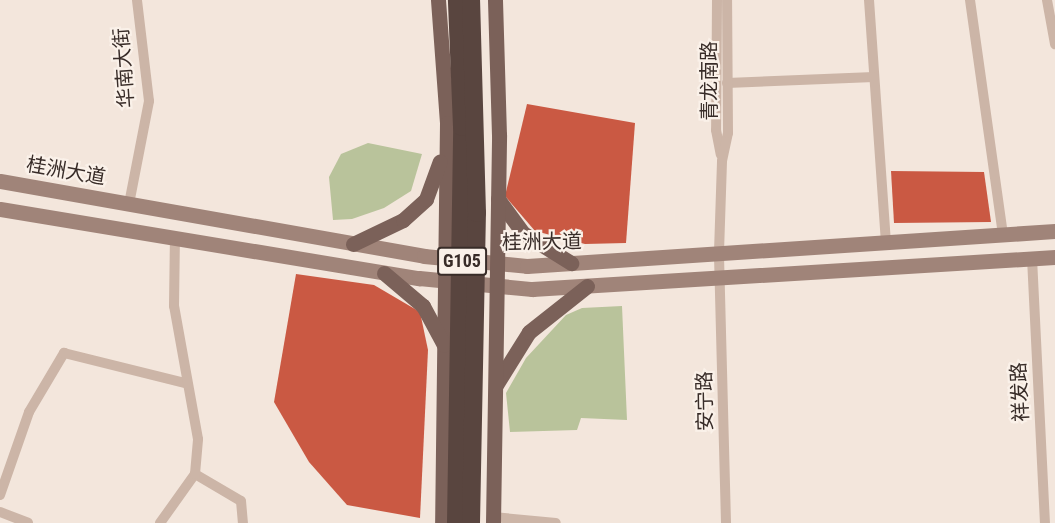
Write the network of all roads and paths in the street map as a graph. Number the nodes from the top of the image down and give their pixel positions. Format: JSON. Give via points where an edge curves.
{"nodes":[{"id":1,"x":137,"y":0,"type":"edge"},
{"id":2,"x":438,"y":0,"type":"edge"},
{"id":3,"x":457,"y":0,"type":"edge"},
{"id":4,"x":471,"y":0,"type":"edge"},
{"id":5,"x":495,"y":0,"type":"edge"},
{"id":6,"x":717,"y":0,"type":"edge"},
{"id":7,"x":727,"y":0,"type":"edge"},
{"id":8,"x":869,"y":0,"type":"edge"},
{"id":9,"x":970,"y":0,"type":"edge"},
{"id":10,"x":1047,"y":0,"type":"edge"},
{"id":11,"x":1055,"y":44,"type":"edge"},
{"id":12,"x":874,"y":77,"type":"junction"},
{"id":13,"x":727,"y":83,"type":"junction"},
{"id":14,"x":447,"y":123,"type":"junction"},
{"id":15,"x":498,"y":160,"type":"junction"},
{"id":16,"x":722,"y":161,"type":"junction"},
{"id":17,"x":447,"y":166,"type":"junction"},
{"id":18,"x":0,"y":180,"type":"edge"},
{"id":19,"x":498,"y":198,"type":"junction"},
{"id":20,"x":129,"y":204,"type":"junction"},
{"id":21,"x":0,"y":209,"type":"edge"},
{"id":22,"x":1055,"y":231,"type":"edge"},
{"id":23,"x":1003,"y":234,"type":"junction"},
{"id":24,"x":175,"y":238,"type":"junction"},
{"id":25,"x":886,"y":241,"type":"junction"},
{"id":26,"x":353,"y":244,"type":"junction"},
{"id":27,"x":719,"y":252,"type":"junction"},
{"id":28,"x":1055,"y":257,"type":"edge"},
{"id":29,"x":1032,"y":258,"type":"junction"},
{"id":30,"x":447,"y":259,"type":"junction"},
{"id":31,"x":571,"y":263,"type":"junction"},
{"id":32,"x":497,"y":264,"type":"junction"},
{"id":33,"x":384,"y":273,"type":"junction"},
{"id":34,"x":721,"y":278,"type":"junction"},
{"id":35,"x":447,"y":280,"type":"junction"},
{"id":36,"x":496,"y":286,"type":"junction"},
{"id":37,"x":587,"y":286,"type":"junction"},
{"id":38,"x":495,"y":350,"type":"junction"},
{"id":39,"x":446,"y":353,"type":"junction"},
{"id":40,"x":185,"y":383,"type":"junction"},
{"id":41,"x":495,"y":388,"type":"junction"},
{"id":42,"x":195,"y":474,"type":"junction"},
{"id":43,"x":0,"y":495,"type":"edge"},
{"id":44,"x":0,"y":512,"type":"edge"},
{"id":45,"x":493,"y":520,"type":"edge"},
{"id":46,"x":27,"y":523,"type":"edge"},
{"id":47,"x":160,"y":523,"type":"edge"},
{"id":48,"x":243,"y":523,"type":"edge"},
{"id":49,"x":442,"y":523,"type":"edge"},
{"id":50,"x":456,"y":523,"type":"edge"},
{"id":51,"x":471,"y":523,"type":"edge"},
{"id":52,"x":556,"y":523,"type":"edge"},
{"id":53,"x":726,"y":523,"type":"edge"},
{"id":54,"x":1044,"y":523,"type":"edge"}],
"edges":[{"from":1,"to":20,"type":"street","name":"华南大街","via":[[149,101]]},
{"from":2,"to":14,"type":"main road"},
{"from":3,"to":50,"type":"highway","number":"G105","bridge":true,"via":[[462,160]]},
{"from":4,"to":51,"type":"highway","name":"G105","number":"G105","bridge":true,"via":[[477,213]]},
{"from":5,"to":15,"type":"main road"},
{"from":6,"to":16,"type":"street","name":"青龙南路","via":[[716,130]]},
{"from":7,"to":13,"type":"street","name":"青龙南路"},
{"from":8,"to":12,"type":"street"},
{"from":9,"to":23,"type":"street"},
{"from":10,"to":11,"type":"street"},
{"from":12,"to":13,"type":"street"},
{"from":12,"to":25,"type":"street"},
{"from":13,"to":16,"type":"street","name":"青龙南路","via":[[728,133]]},
{"from":14,"to":17,"type":"main road"},
{"from":14,"to":26,"type":"main road","via":[[437,178],[426,199],[403,220]]},
{"from":15,"to":17,"type":"main road","via":[[486,176],[477,180],[457,175]]},
{"from":15,"to":19,"type":"main road"},
{"from":16,"to":27,"type":"street","name":"青龙南路"},
{"from":17,"to":30,"type":"main road"},
{"from":18,"to":20,"type":"main road","name":"桂洲大道"},
{"from":19,"to":31,"type":"main road","via":[[523,233]]},
{"from":19,"to":32,"type":"main road"},
{"from":20,"to":26,"type":"main road","name":"桂洲大道"},
{"from":21,"to":24,"type":"main road"},
{"from":22,"to":23,"type":"main road","name":"桂洲大道"},
{"from":23,"to":25,"type":"main road","name":"桂洲大道"},
{"from":24,"to":33,"type":"main road"},
{"from":24,"to":40,"type":"street","via":[[173,298]]},
{"from":25,"to":27,"type":"main road","name":"桂洲大道"},
{"from":26,"to":30,"type":"main road","name":"桂洲大道"},
{"from":27,"to":31,"type":"main road","name":"桂洲大道"},
{"from":27,"to":34,"type":"street","name":"青龙南路"},
{"from":28,"to":29,"type":"main road"},
{"from":29,"to":34,"type":"main road"},
{"from":29,"to":54,"type":"street","name":"祥发路"},
{"from":30,"to":32,"type":"main road","name":"桂洲大道"},
{"from":30,"to":35,"type":"main road"},
{"from":31,"to":32,"type":"main road","name":"桂洲大道"},
{"from":32,"to":36,"type":"main road"},
{"from":33,"to":35,"type":"main road"},
{"from":33,"to":39,"type":"main road","via":[[423,306]]},
{"from":34,"to":37,"type":"main road"},
{"from":34,"to":53,"type":"street","name":"安宁路"},
{"from":35,"to":36,"type":"main road"},
{"from":35,"to":39,"type":"main road"},
{"from":36,"to":37,"type":"main road"},
{"from":36,"to":38,"type":"main road"},
{"from":37,"to":41,"type":"main road","via":[[530,332]]},
{"from":38,"to":39,"type":"main road","via":[[485,339],[471,335]]},
{"from":38,"to":41,"type":"main road"},
{"from":39,"to":49,"type":"main road"},
{"from":40,"to":42,"type":"street","via":[[198,439]]},
{"from":40,"to":43,"type":"street","via":[[64,353],[29,412]]},
{"from":41,"to":45,"type":"main road"},
{"from":42,"to":47,"type":"street"},
{"from":42,"to":48,"type":"street","via":[[241,501]]},
{"from":44,"to":46,"type":"street"},
{"from":45,"to":52,"type":"street"}]}
